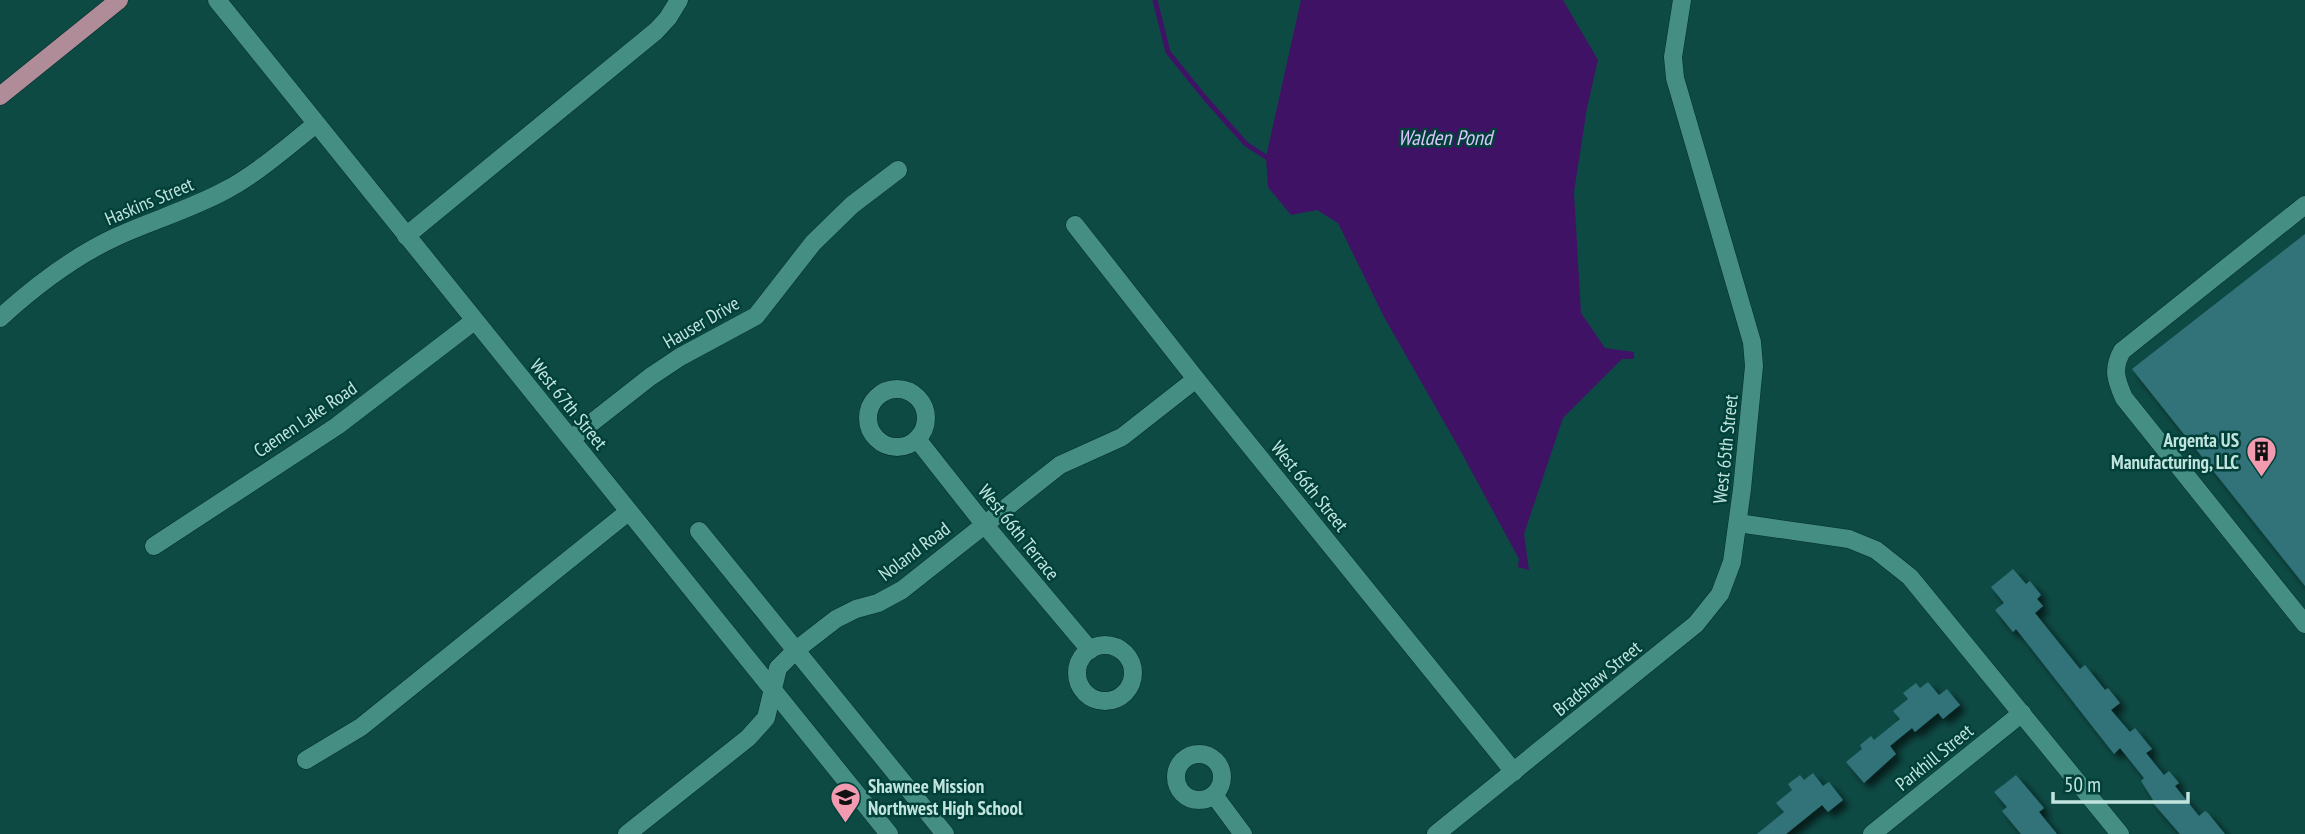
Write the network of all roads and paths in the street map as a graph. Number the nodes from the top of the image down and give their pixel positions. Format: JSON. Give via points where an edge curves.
{"nodes":[{"id":1,"x":119,"y":0,"type":"edge"},
{"id":2,"x":217,"y":0,"type":"edge"},
{"id":3,"x":679,"y":0,"type":"edge"},
{"id":4,"x":1682,"y":0,"type":"edge"},
{"id":5,"x":0,"y":96,"type":"edge"},
{"id":6,"x":316,"y":124,"type":"junction"},
{"id":7,"x":898,"y":170,"type":"dead end"},
{"id":8,"x":2305,"y":205,"type":"edge"},
{"id":9,"x":1075,"y":225,"type":"dead end"},
{"id":10,"x":406,"y":236,"type":"junction"},
{"id":11,"x":0,"y":318,"type":"edge"},
{"id":12,"x":474,"y":321,"type":"junction"},
{"id":13,"x":1196,"y":379,"type":"junction"},
{"id":14,"x":571,"y":439,"type":"junction"},
{"id":15,"x":917,"y":439,"type":"dead end"},
{"id":16,"x":628,"y":512,"type":"junction"},
{"id":17,"x":1738,"y":523,"type":"junction"},
{"id":18,"x":984,"y":524,"type":"junction"},
{"id":19,"x":699,"y":531,"type":"dead end"},
{"id":20,"x":155,"y":545,"type":"dead end"},
{"id":21,"x":2305,"y":624,"type":"edge"},
{"id":22,"x":796,"y":649,"type":"junction"},
{"id":23,"x":1090,"y":650,"type":"dead end"},
{"id":24,"x":773,"y":690,"type":"junction"},
{"id":25,"x":2022,"y":713,"type":"junction"},
{"id":26,"x":306,"y":760,"type":"dead end"},
{"id":27,"x":1514,"y":772,"type":"junction"},
{"id":28,"x":1214,"y":795,"type":"dead end"},
{"id":29,"x":627,"y":834,"type":"edge"},
{"id":30,"x":889,"y":834,"type":"edge"},
{"id":31,"x":945,"y":834,"type":"edge"},
{"id":32,"x":1243,"y":834,"type":"edge"},
{"id":33,"x":1436,"y":834,"type":"edge"},
{"id":34,"x":1872,"y":834,"type":"edge"},
{"id":35,"x":2120,"y":834,"type":"edge"}],
"edges":[{"from":1,"to":5,"type":"main road"},
{"from":2,"to":6,"type":"street","name":"West 67th Street"},
{"from":3,"to":10,"type":"street","via":[[656,31]]},
{"from":4,"to":17,"type":"street","name":"West 65th Street","via":[[1673,57],[1675,78],[1752,342],[1754,366]]},
{"from":6,"to":10,"type":"street","name":"West 67th Street"},
{"from":6,"to":11,"type":"street","name":"Haskins Street","via":[[226,190],[116,237],[64,267]]},
{"from":7,"to":14,"type":"street","name":"Hauser Drive","via":[[813,243],[756,316],[680,357]]},
{"from":8,"to":21,"type":"street","via":[[2122,351],[2115,365],[2123,398]]},
{"from":9,"to":13,"type":"street","name":"West 66th Street"},
{"from":10,"to":12,"type":"street","name":"West 67th Street"},
{"from":12,"to":14,"type":"street","name":"West 67th Street"},
{"from":12,"to":20,"type":"street","name":"Caenen Lake Road","via":[[337,426]]},
{"from":13,"to":18,"type":"street","name":"Noland Road","via":[[1122,437],[1060,465]]},
{"from":13,"to":27,"type":"street","name":"West 66th Street"},
{"from":14,"to":16,"type":"street","name":"West 67th Street"},
{"from":15,"to":18,"type":"street","name":"West 66th Terrace"},
{"from":16,"to":24,"type":"street","name":"West 67th Street"},
{"from":16,"to":26,"type":"street","via":[[361,727]]},
{"from":17,"to":25,"type":"street","name":"West 65th Street","via":[[1849,539],[1876,550],[1910,576]]},
{"from":17,"to":27,"type":"street","name":"Bradshaw Street","via":[[1732,562],[1720,594],[1696,624]]},
{"from":18,"to":22,"type":"street","name":"Noland Road","via":[[902,590],[836,619]]},
{"from":18,"to":23,"type":"street","name":"West 66th Terrace"},
{"from":19,"to":22,"type":"street"},
{"from":22,"to":24,"type":"street","name":"Noland Road","via":[[778,667]]},
{"from":22,"to":31,"type":"street"},
{"from":24,"to":29,"type":"street","name":"Noland Road","via":[[766,718],[748,738]]},
{"from":24,"to":30,"type":"street","name":"West 67th Street"},
{"from":25,"to":34,"type":"street","name":"Parkhill Street"},
{"from":25,"to":35,"type":"street","name":"West 65th Street"},
{"from":27,"to":33,"type":"street","name":"Bradshaw Street"},
{"from":28,"to":32,"type":"street"}]}
